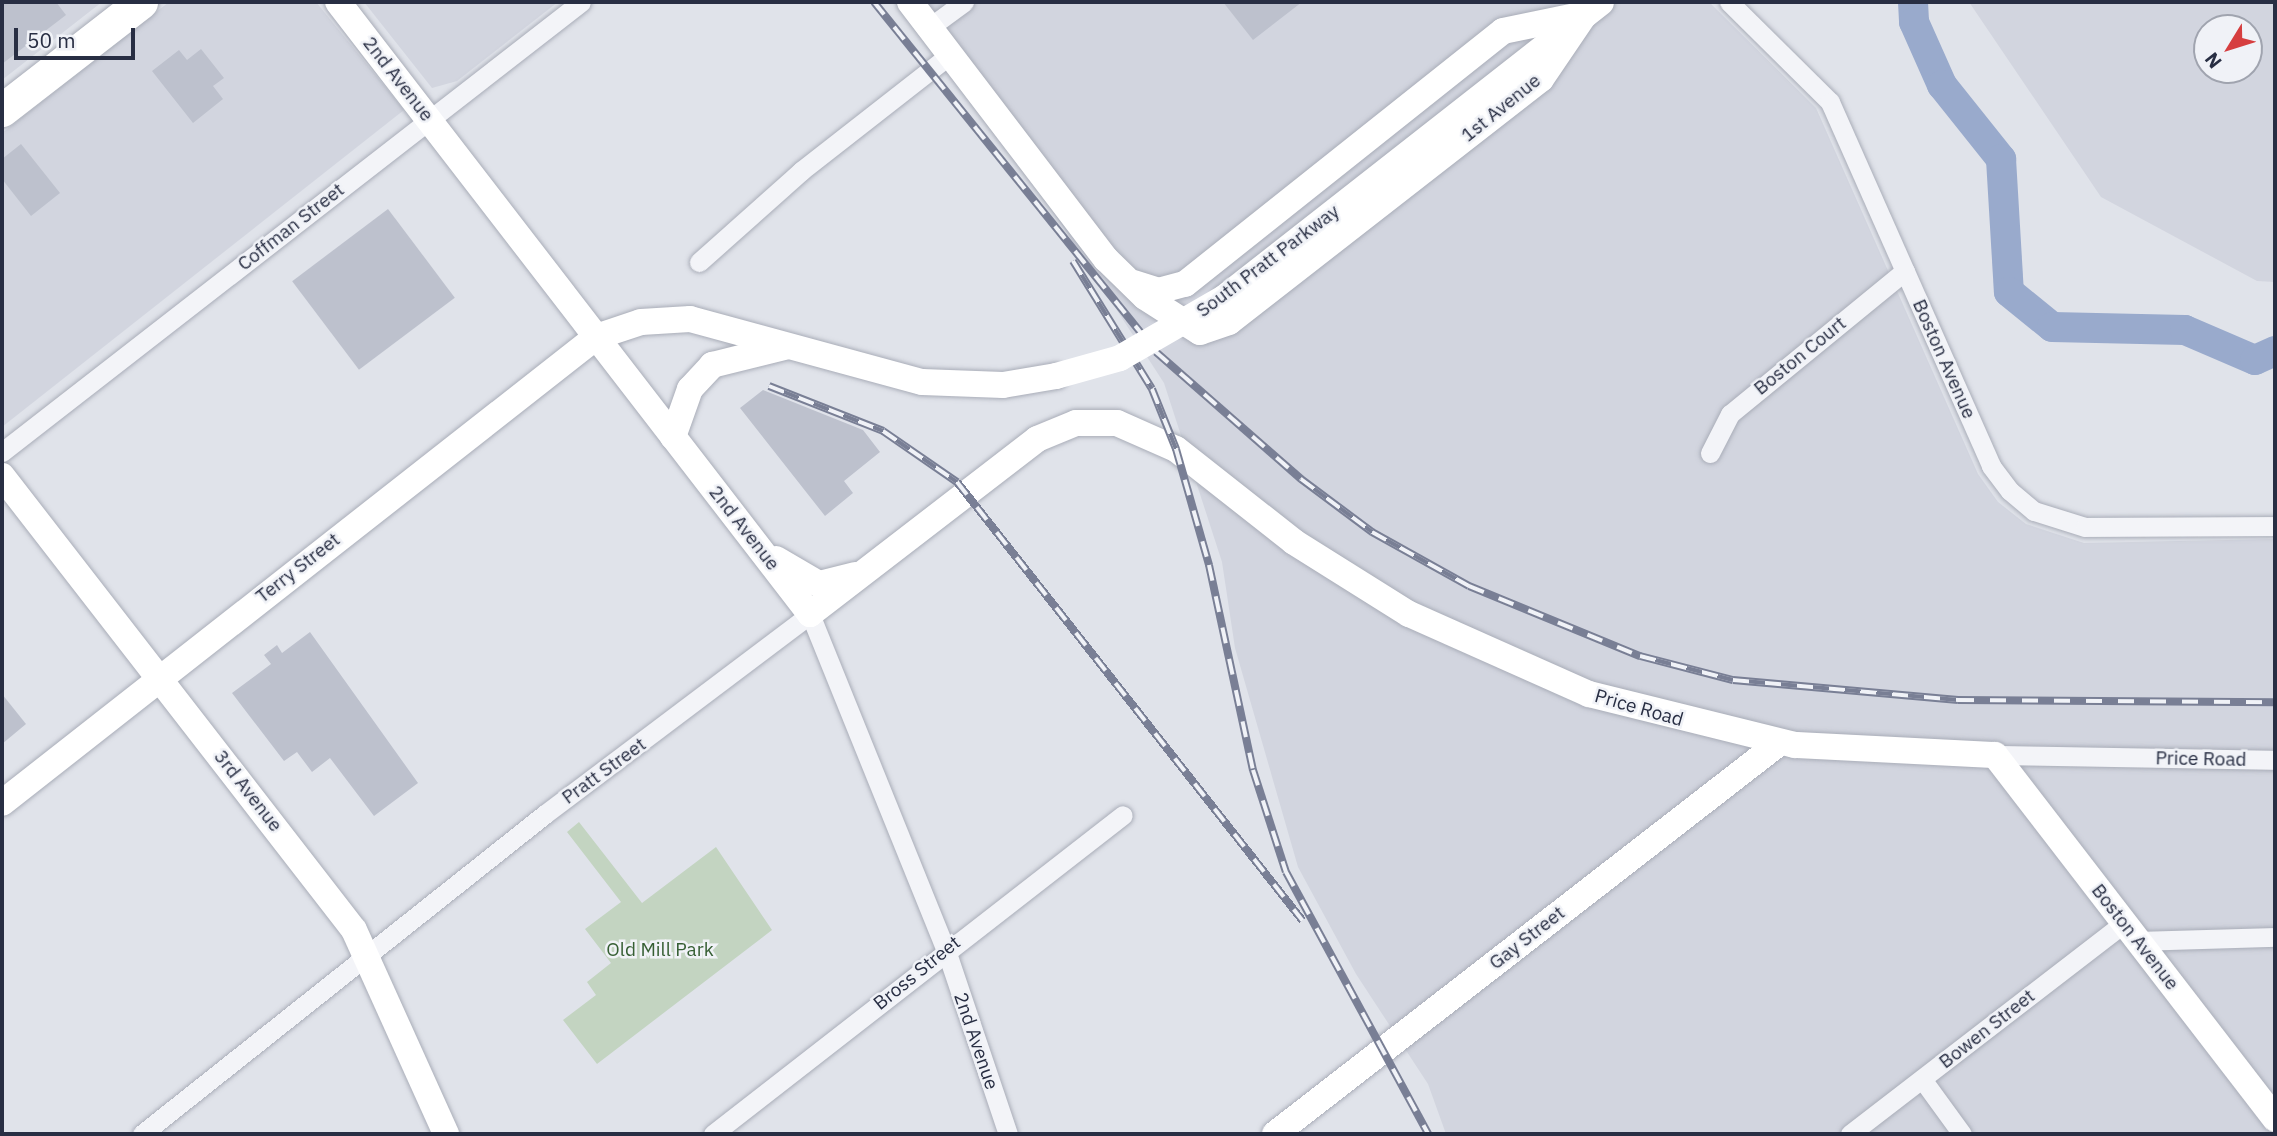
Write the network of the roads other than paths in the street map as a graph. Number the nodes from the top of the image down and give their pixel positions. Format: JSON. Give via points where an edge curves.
{"nodes":[{"id":1,"x":141,"y":2,"type":"edge"},
{"id":2,"x":338,"y":2,"type":"edge"},
{"id":3,"x":581,"y":2,"type":"edge"},
{"id":4,"x":910,"y":2,"type":"edge"},
{"id":5,"x":964,"y":2,"type":"edge"},
{"id":6,"x":1729,"y":2,"type":"edge"},
{"id":7,"x":1593,"y":8,"type":"edge"},
{"id":8,"x":930,"y":27,"type":"junction"},
{"id":9,"x":951,"y":54,"type":"junction"},
{"id":10,"x":2,"y":110,"type":"edge"},
{"id":11,"x":429,"y":119,"type":"junction"},
{"id":12,"x":699,"y":262,"type":"dead end"},
{"id":13,"x":1905,"y":271,"type":"junction"},
{"id":14,"x":1124,"y":278,"type":"junction"},
{"id":15,"x":596,"y":337,"type":"junction"},
{"id":16,"x":793,"y":346,"type":"junction"},
{"id":17,"x":1076,"y":423,"type":"joint"},
{"id":18,"x":673,"y":437,"type":"junction"},
{"id":19,"x":2,"y":452,"type":"edge"},
{"id":20,"x":1710,"y":453,"type":"dead end"},
{"id":21,"x":2,"y":476,"type":"edge"},
{"id":22,"x":2275,"y":526,"type":"edge"},
{"id":23,"x":758,"y":547,"type":"junction"},
{"id":24,"x":878,"y":563,"type":"junction"},
{"id":25,"x":810,"y":614,"type":"junction"},
{"id":26,"x":160,"y":678,"type":"junction"},
{"id":27,"x":1779,"y":743,"type":"junction"},
{"id":28,"x":1995,"y":755,"type":"junction"},
{"id":29,"x":2275,"y":760,"type":"edge"},
{"id":30,"x":2,"y":803,"type":"edge"},
{"id":31,"x":1124,"y":815,"type":"dead end"},
{"id":32,"x":2131,"y":932,"type":"junction"},
{"id":33,"x":2275,"y":937,"type":"edge"},
{"id":34,"x":946,"y":950,"type":"junction"},
{"id":35,"x":369,"y":956,"type":"junction"},
{"id":36,"x":1922,"y":1079,"type":"junction"},
{"id":37,"x":2275,"y":1119,"type":"edge"},
{"id":38,"x":142,"y":1134,"type":"edge"},
{"id":39,"x":446,"y":1134,"type":"edge"},
{"id":40,"x":713,"y":1134,"type":"edge"},
{"id":41,"x":1008,"y":1134,"type":"edge"},
{"id":42,"x":1275,"y":1134,"type":"edge"},
{"id":43,"x":1850,"y":1134,"type":"edge"},
{"id":44,"x":1962,"y":1134,"type":"edge"}],
"edges":[{"from":1,"to":10,"type":"highway"},
{"from":2,"to":11,"type":"street","name":"2nd Avenue"},
{"from":3,"to":11,"type":"street","name":"Coffman Street"},
{"from":4,"to":8,"type":"street","name":"1st Avenue"},
{"from":5,"to":8,"type":"street"},
{"from":6,"to":13,"type":"street","name":"Boston Avenue","via":[[1830,102]]},
{"from":7,"to":14,"type":"street","via":[[1503,31],[1174,291]]},
{"from":7,"to":14,"type":"street","name":"1st Avenue","via":[[1541,79],[1212,332],[1186,328]]},
{"from":7,"to":16,"type":"street","name":"South Pratt Parkway","bridge":true,"via":[[1224,298],[1120,358],[1056,376],[963,386]]},
{"from":8,"to":9,"type":"street","name":"1st Avenue"},
{"from":9,"to":12,"type":"street","via":[[801,171]]},
{"from":9,"to":14,"type":"street","name":"1st Avenue"},
{"from":11,"to":15,"type":"street","name":"2nd Avenue"},
{"from":11,"to":19,"type":"street","name":"Coffman Street"},
{"from":13,"to":20,"type":"street","name":"Boston Court","via":[[1730,414]]},
{"from":13,"to":22,"type":"street","name":"Boston Avenue","via":[[1991,466],[2034,511],[2085,527]]},
{"from":15,"to":16,"type":"street","name":"South Pratt Parkway","via":[[641,322],[690,319]]},
{"from":15,"to":18,"type":"street","name":"2nd Avenue"},
{"from":15,"to":26,"type":"street","name":"Terry Street"},
{"from":16,"to":18,"type":"street","via":[[712,365],[690,388]]},
{"from":17,"to":24,"type":"street","name":"Pratt Street","via":[[1037,439]]},
{"from":17,"to":27,"type":"street","name":"Price Road","via":[[1117,423],[1167,444],[1363,587],[1497,658],[1624,705]]},
{"from":18,"to":23,"type":"street","name":"2nd Avenue"},
{"from":21,"to":26,"type":"street","name":"3rd Avenue"},
{"from":23,"to":24,"type":"street","via":[[819,584],[836,583]]},
{"from":23,"to":25,"type":"street","name":"2nd Avenue"},
{"from":24,"to":25,"type":"street","name":"Pratt Street"},
{"from":25,"to":34,"type":"street","name":"2nd Avenue"},
{"from":25,"to":35,"type":"street","name":"Pratt Street"},
{"from":26,"to":30,"type":"street","name":"Terry Street"},
{"from":26,"to":35,"type":"street","name":"3rd Avenue"},
{"from":27,"to":28,"type":"street","name":"Price Road","via":[[1860,753]]},
{"from":27,"to":42,"type":"street","name":"Gay Street"},
{"from":28,"to":29,"type":"street","name":"Price Road"},
{"from":28,"to":32,"type":"street","name":"Boston Avenue"},
{"from":31,"to":34,"type":"street","name":"Bross Street"},
{"from":32,"to":33,"type":"street"},
{"from":32,"to":36,"type":"street","name":"Bowen Street"},
{"from":32,"to":37,"type":"street","name":"Boston Avenue"},
{"from":34,"to":40,"type":"street","name":"Bross Street"},
{"from":34,"to":41,"type":"street","name":"2nd Avenue"},
{"from":35,"to":38,"type":"street","name":"Pratt Street"},
{"from":35,"to":39,"type":"street","name":"3rd Avenue"},
{"from":36,"to":43,"type":"street","name":"Bowen Street"},
{"from":36,"to":44,"type":"street"}]}
